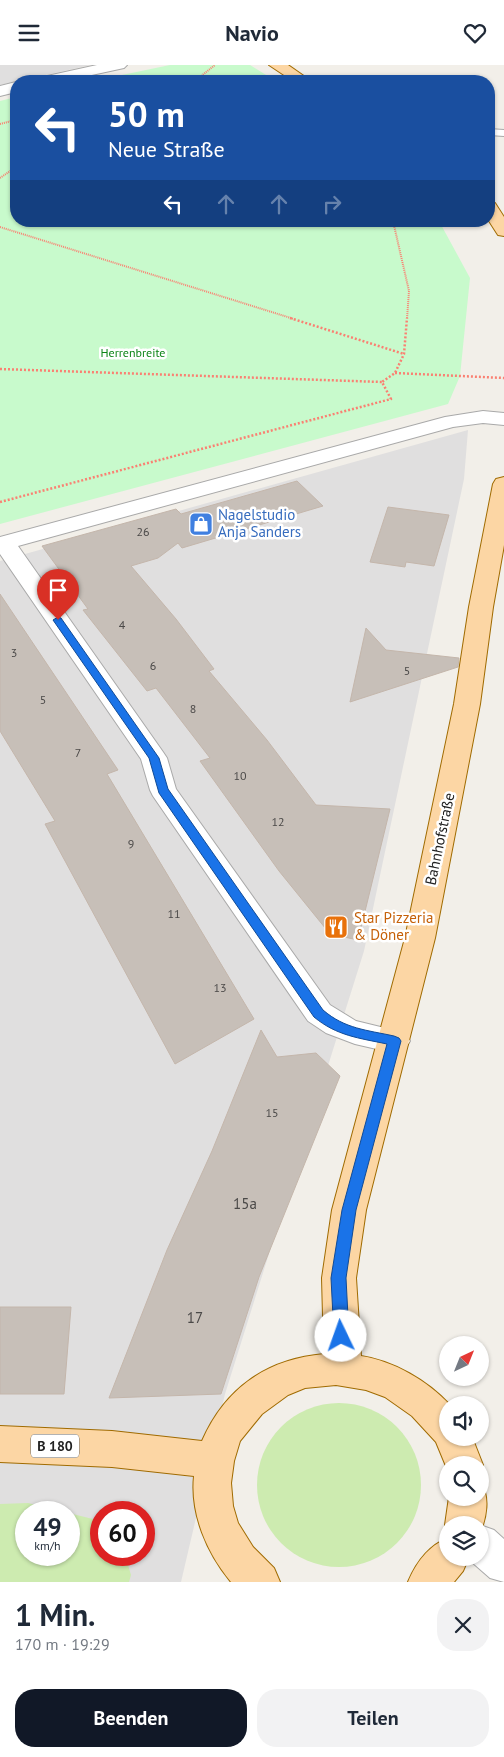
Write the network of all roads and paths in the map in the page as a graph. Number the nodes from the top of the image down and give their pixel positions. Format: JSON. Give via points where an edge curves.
{"nodes":[{"id":1,"x":119,"y":65,"type":"edge"},
{"id":2,"x":215,"y":65,"type":"edge"},
{"id":3,"x":277,"y":65,"type":"edge"},
{"id":4,"x":72,"y":75,"type":"edge"},
{"id":5,"x":202,"y":75,"type":"edge"},
{"id":6,"x":293,"y":75,"type":"edge"},
{"id":7,"x":495,"y":217,"type":"edge"},
{"id":8,"x":0,"y":227,"type":"edge"},
{"id":9,"x":396,"y":227,"type":"edge"},
{"id":10,"x":504,"y":231,"type":"edge"},
{"id":11,"x":404,"y":354,"type":"junction"},
{"id":12,"x":0,"y":369,"type":"edge"},
{"id":13,"x":395,"y":373,"type":"junction"},
{"id":14,"x":504,"y":378,"type":"edge"},
{"id":15,"x":382,"y":382,"type":"junction"},
{"id":16,"x":504,"y":419,"type":"edge"},
{"id":17,"x":504,"y":484,"type":"edge"},
{"id":18,"x":0,"y":502,"type":"edge"},
{"id":19,"x":2,"y":543,"type":"edge"},
{"id":20,"x":394,"y":1041,"type":"junction"},
{"id":21,"x":343,"y":1369,"type":"junction"},
{"id":22,"x":439,"y":1418,"type":"edge"},
{"id":23,"x":0,"y":1445,"type":"edge"},
{"id":24,"x":215,"y":1460,"type":"junction"},
{"id":25,"x":489,"y":1552,"type":"edge"},
{"id":26,"x":504,"y":1564,"type":"edge"},
{"id":27,"x":441,"y":1566,"type":"edge"},
{"id":28,"x":260,"y":1582,"type":"edge"},
{"id":29,"x":428,"y":1582,"type":"edge"}],
"edges":[{"from":1,"to":4,"type":"street"},
{"from":2,"to":5,"type":"path"},
{"from":3,"to":6,"type":"main road"},
{"from":7,"to":10,"type":"main road"},
{"from":8,"to":11,"type":"path"},
{"from":9,"to":11,"type":"path","via":[[409,291]]},
{"from":11,"to":13,"type":"path"},
{"from":12,"to":15,"type":"path"},
{"from":13,"to":14,"type":"path"},
{"from":13,"to":15,"type":"path"},
{"from":15,"to":18,"type":"path","via":[[391,399]]},
{"from":16,"to":19,"type":"street","via":[[483,417],[452,421]]},
{"from":17,"to":20,"type":"main road","name":"Bahnhofstraße","via":[[467,704],[420,938]]},
{"from":19,"to":20,"type":"street","via":[[154,758],[163,790],[319,1013],[332,1025]]},
{"from":20,"to":21,"type":"main road","name":"Bahnhofstraße","via":[[342,1248],[338,1278]]},
{"from":21,"to":22,"type":"main road","via":[[374,1374],[403,1387],[428,1405]]},
{"from":21,"to":24,"type":"main road","via":[[300,1373],[286,1377],[261,1392],[232,1421]]},
{"from":23,"to":24,"type":"main road","number":"B 180","via":[[112,1449]]},
{"from":24,"to":28,"type":"main road","via":[[212,1492],[221,1530],[232,1552]]},
{"from":25,"to":26,"type":"street"},
{"from":27,"to":29,"type":"main road"}]}
